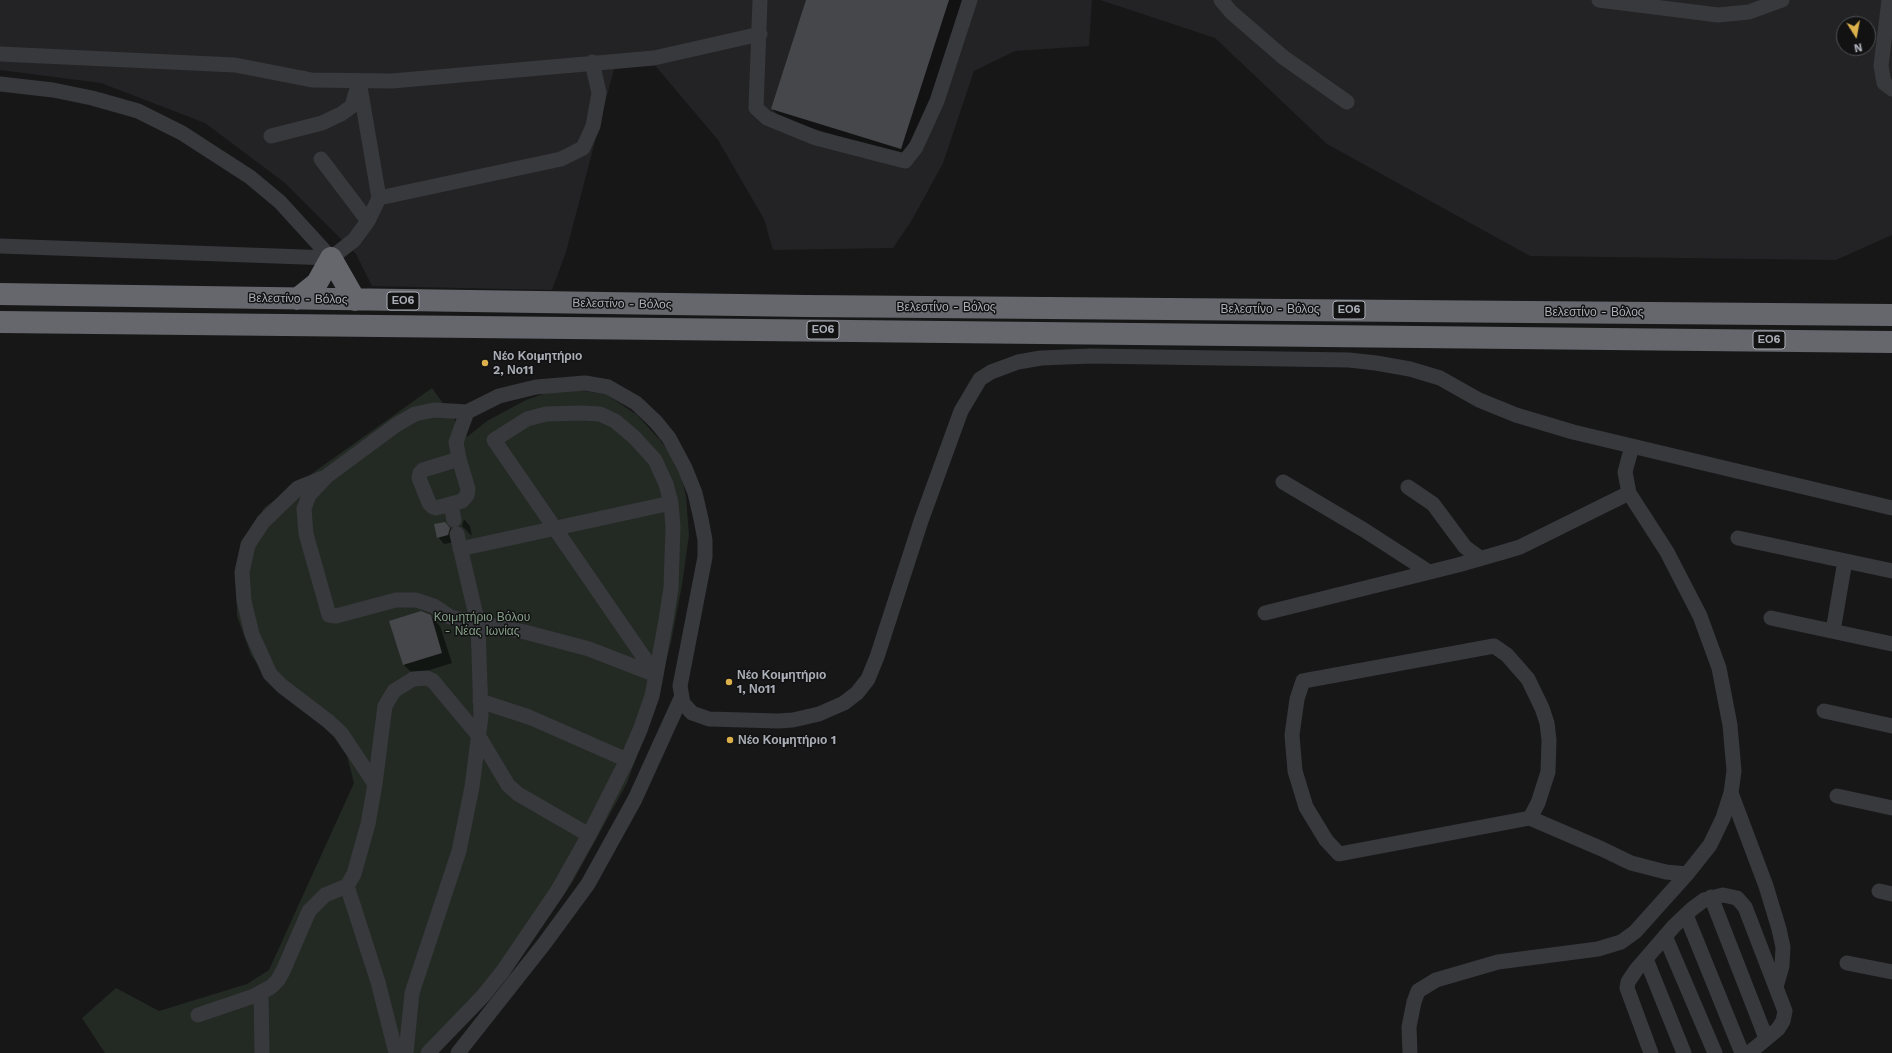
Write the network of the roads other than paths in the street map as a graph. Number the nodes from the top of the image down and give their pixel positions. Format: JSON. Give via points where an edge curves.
{"nodes":[{"id":1,"x":760,"y":0,"type":"edge"},
{"id":2,"x":970,"y":0,"type":"edge"},
{"id":3,"x":1221,"y":0,"type":"edge"},
{"id":4,"x":1602,"y":0,"type":"edge"},
{"id":5,"x":1782,"y":0,"type":"edge"},
{"id":6,"x":1889,"y":0,"type":"edge"},
{"id":7,"x":760,"y":34,"type":"junction"},
{"id":8,"x":0,"y":54,"type":"edge"},
{"id":9,"x":592,"y":62,"type":"junction"},
{"id":10,"x":359,"y":80,"type":"junction"},
{"id":11,"x":0,"y":84,"type":"edge"},
{"id":12,"x":1892,"y":89,"type":"edge"},
{"id":13,"x":1347,"y":102,"type":"dead end"},
{"id":14,"x":271,"y":136,"type":"dead end"},
{"id":15,"x":321,"y":159,"type":"dead end"},
{"id":16,"x":378,"y":198,"type":"junction"},
{"id":17,"x":368,"y":221,"type":"junction"},
{"id":18,"x":0,"y":246,"type":"edge"},
{"id":19,"x":331,"y":258,"type":"junction"},
{"id":20,"x":0,"y":294,"type":"edge"},
{"id":21,"x":297,"y":299,"type":"junction"},
{"id":22,"x":355,"y":300,"type":"junction"},
{"id":23,"x":1892,"y":301,"type":"edge"},
{"id":24,"x":1736,"y":313,"type":"junction"},
{"id":25,"x":1892,"y":315,"type":"edge"},
{"id":26,"x":0,"y":322,"type":"edge"},
{"id":27,"x":1892,"y":342,"type":"edge"},
{"id":28,"x":467,"y":412,"type":"junction"},
{"id":29,"x":1632,"y":446,"type":"junction"},
{"id":30,"x":459,"y":459,"type":"junction"},
{"id":31,"x":327,"y":476,"type":"junction"},
{"id":32,"x":1283,"y":482,"type":"dead end"},
{"id":33,"x":1408,"y":487,"type":"dead end"},
{"id":34,"x":1629,"y":493,"type":"junction"},
{"id":35,"x":671,"y":503,"type":"junction"},
{"id":36,"x":451,"y":504,"type":"junction"},
{"id":37,"x":1892,"y":508,"type":"edge"},
{"id":38,"x":556,"y":528,"type":"junction"},
{"id":39,"x":1738,"y":538,"type":"dead end"},
{"id":40,"x":460,"y":549,"type":"junction"},
{"id":41,"x":1480,"y":558,"type":"junction"},
{"id":42,"x":1844,"y":561,"type":"junction"},
{"id":43,"x":1892,"y":571,"type":"edge"},
{"id":44,"x":1429,"y":572,"type":"junction"},
{"id":45,"x":1266,"y":613,"type":"dead end"},
{"id":46,"x":1771,"y":618,"type":"dead end"},
{"id":47,"x":478,"y":624,"type":"junction"},
{"id":48,"x":1833,"y":631,"type":"junction"},
{"id":49,"x":1892,"y":644,"type":"edge"},
{"id":50,"x":656,"y":675,"type":"junction"},
{"id":51,"x":681,"y":698,"type":"junction"},
{"id":52,"x":480,"y":701,"type":"junction"},
{"id":53,"x":1824,"y":711,"type":"dead end"},
{"id":54,"x":1892,"y":726,"type":"edge"},
{"id":55,"x":478,"y":735,"type":"junction"},
{"id":56,"x":627,"y":760,"type":"junction"},
{"id":57,"x":375,"y":784,"type":"junction"},
{"id":58,"x":1731,"y":793,"type":"junction"},
{"id":59,"x":1837,"y":796,"type":"dead end"},
{"id":60,"x":1892,"y":808,"type":"edge"},
{"id":61,"x":1530,"y":818,"type":"junction"},
{"id":62,"x":589,"y":835,"type":"junction"},
{"id":63,"x":1687,"y":874,"type":"junction"},
{"id":64,"x":347,"y":886,"type":"junction"},
{"id":65,"x":1711,"y":897,"type":"junction"},
{"id":66,"x":1686,"y":915,"type":"junction"},
{"id":67,"x":1665,"y":936,"type":"junction"},
{"id":68,"x":1646,"y":959,"type":"junction"},
{"id":69,"x":1847,"y":963,"type":"dead end"},
{"id":70,"x":1892,"y":972,"type":"edge"},
{"id":71,"x":1776,"y":987,"type":"junction"},
{"id":72,"x":261,"y":992,"type":"junction"},
{"id":73,"x":198,"y":1015,"type":"dead end"},
{"id":74,"x":1766,"y":1038,"type":"junction"},
{"id":75,"x":262,"y":1053,"type":"edge"},
{"id":76,"x":396,"y":1053,"type":"edge"},
{"id":77,"x":406,"y":1053,"type":"edge"},
{"id":78,"x":428,"y":1053,"type":"edge"},
{"id":79,"x":458,"y":1053,"type":"edge"},
{"id":80,"x":1410,"y":1053,"type":"edge"},
{"id":81,"x":1651,"y":1053,"type":"edge"},
{"id":82,"x":1684,"y":1053,"type":"edge"},
{"id":83,"x":1715,"y":1053,"type":"edge"},
{"id":84,"x":1742,"y":1053,"type":"edge"},
{"id":85,"x":1749,"y":1053,"type":"edge"}],
"edges":[{"from":1,"to":7,"type":"street"},
{"from":2,"to":7,"type":"street","via":[[937,101],[916,147],[905,161],[816,138],[767,118],[756,108]]},
{"from":3,"to":13,"type":"street","via":[[1231,12],[1283,57]]},
{"from":4,"to":5,"type":"street","via":[[1718,16],[1749,12]]},
{"from":6,"to":12,"type":"street","via":[[1881,66],[1884,83]]},
{"from":7,"to":9,"type":"street","via":[[654,58]]},
{"from":8,"to":10,"type":"street","via":[[235,65],[312,80]]},
{"from":9,"to":10,"type":"street","via":[[392,81]]},
{"from":9,"to":16,"type":"street","via":[[599,92],[593,126],[584,148],[562,159]]},
{"from":10,"to":14,"type":"street","via":[[352,106],[341,114],[322,123]]},
{"from":10,"to":16,"type":"street"},
{"from":11,"to":19,"type":"street","via":[[53,90],[92,98],[138,111],[182,133],[250,177],[280,202]]},
{"from":15,"to":17,"type":"street"},
{"from":16,"to":17,"type":"street"},
{"from":17,"to":19,"type":"street","via":[[354,240]]},
{"from":18,"to":19,"type":"street"},
{"from":19,"to":21,"type":"highway","via":[[317,283]]},
{"from":19,"to":22,"type":"highway"},
{"from":20,"to":21,"type":"highway","name":"Βελεστίνο - Βόλος","number":"ΕΟ6"},
{"from":21,"to":22,"type":"highway","name":"Βελεστίνο - Βόλος","number":"ΕΟ6"},
{"from":22,"to":24,"type":"highway","name":"Βελεστίνο - Βόλος","number":"ΕΟ6"},
{"from":23,"to":24,"type":"highway"},
{"from":24,"to":25,"type":"highway","name":"Βελεστίνο - Βόλος","number":"ΕΟ6"},
{"from":26,"to":27,"type":"highway","name":"Βελεστίνο - Βόλος","number":"ΕΟ6"},
{"from":28,"to":30,"type":"street","via":[[456,442]]},
{"from":28,"to":31,"type":"street","via":[[434,410],[415,414]]},
{"from":28,"to":51,"type":"street","via":[[512,392],[557,384],[585,383],[608,387],[636,403],[669,438],[679,454],[695,493],[705,540],[704,565],[681,679]]},
{"from":29,"to":34,"type":"street","via":[[1625,472]]},
{"from":29,"to":37,"type":"street"},
{"from":29,"to":51,"type":"street","via":[[1516,415],[1479,400],[1440,378],[1376,363],[1342,360],[1091,356],[1041,358],[1018,362],[980,379],[961,411],[921,521],[877,657],[868,678],[857,693],[844,703],[819,714],[778,721],[704,718],[686,708]]},
{"from":30,"to":36,"type":"street","via":[[468,489],[467,495]]},
{"from":30,"to":36,"type":"street","via":[[423,470],[419,475],[431,506],[436,508]]},
{"from":31,"to":47,"type":"street","via":[[309,495],[304,509],[306,534],[329,615],[336,616],[396,600],[416,600],[434,606],[450,617]]},
{"from":31,"to":57,"type":"street","via":[[298,488],[263,522],[248,545],[242,572],[244,601],[257,646],[270,674],[341,733]]},
{"from":32,"to":44,"type":"street"},
{"from":33,"to":41,"type":"street","via":[[1433,504],[1465,546]]},
{"from":34,"to":41,"type":"street","via":[[1520,547]]},
{"from":34,"to":58,"type":"street","via":[[1667,552],[1700,616],[1719,668],[1730,725],[1734,771]]},
{"from":35,"to":38,"type":"street"},
{"from":35,"to":38,"type":"street","via":[[655,460],[615,421],[600,414],[581,412],[546,414],[527,419],[494,440]]},
{"from":35,"to":50,"type":"street","via":[[671,588]]},
{"from":36,"to":40,"type":"street"},
{"from":38,"to":40,"type":"street"},
{"from":38,"to":50,"type":"street"},
{"from":39,"to":42,"type":"street"},
{"from":40,"to":47,"type":"street"},
{"from":41,"to":44,"type":"street"},
{"from":42,"to":43,"type":"street"},
{"from":42,"to":48,"type":"street"},
{"from":44,"to":45,"type":"street"},
{"from":46,"to":48,"type":"street"},
{"from":47,"to":50,"type":"street","via":[[525,632],[589,649]]},
{"from":47,"to":52,"type":"street"},
{"from":48,"to":49,"type":"street"},
{"from":50,"to":56,"type":"street","via":[[652,696]]},
{"from":51,"to":79,"type":"street","via":[[635,799],[588,884]]},
{"from":52,"to":55,"type":"street"},
{"from":52,"to":56,"type":"street","via":[[529,717]]},
{"from":53,"to":54,"type":"street"},
{"from":55,"to":57,"type":"street","via":[[433,681],[427,678],[413,679],[394,691],[386,706]]},
{"from":55,"to":62,"type":"street","via":[[508,785],[518,794]]},
{"from":55,"to":77,"type":"street","via":[[472,787],[458,851],[412,993]]},
{"from":56,"to":62,"type":"street"},
{"from":57,"to":64,"type":"street","via":[[368,824],[354,874]]},
{"from":58,"to":63,"type":"street","via":[[1710,845]]},
{"from":58,"to":71,"type":"street","via":[[1766,886],[1779,929],[1783,947],[1782,966]]},
{"from":59,"to":60,"type":"street"},
{"from":61,"to":61,"type":"street","via":[[1542,793],[1548,772],[1547,723],[1528,679],[1507,655],[1494,646],[1303,681],[1294,717],[1292,753],[1295,771],[1306,807],[1326,840],[1339,854]]},
{"from":61,"to":63,"type":"street","via":[[1631,863],[1666,872]]},
{"from":62,"to":78,"type":"street","via":[[558,890],[502,971],[483,996]]},
{"from":63,"to":80,"type":"street","via":[[1636,932],[1621,942],[1598,949],[1498,962],[1436,980],[1418,991],[1409,1027]]},
{"from":64,"to":72,"type":"street","via":[[325,895],[309,911],[278,980]]},
{"from":64,"to":76,"type":"street","via":[[378,982]]},
{"from":65,"to":66,"type":"street"},
{"from":65,"to":71,"type":"street","via":[[1731,895],[1740,900]]},
{"from":65,"to":74,"type":"street"},
{"from":66,"to":67,"type":"street"},
{"from":66,"to":84,"type":"street"},
{"from":67,"to":68,"type":"street"},
{"from":67,"to":83,"type":"street"},
{"from":68,"to":81,"type":"street","via":[[1631,976],[1627,988]]},
{"from":68,"to":82,"type":"street"},
{"from":69,"to":70,"type":"street"},
{"from":71,"to":74,"type":"street","via":[[1784,1011],[1783,1021],[1778,1029]]},
{"from":72,"to":73,"type":"street"},
{"from":72,"to":75,"type":"street"},
{"from":74,"to":85,"type":"street"}]}
